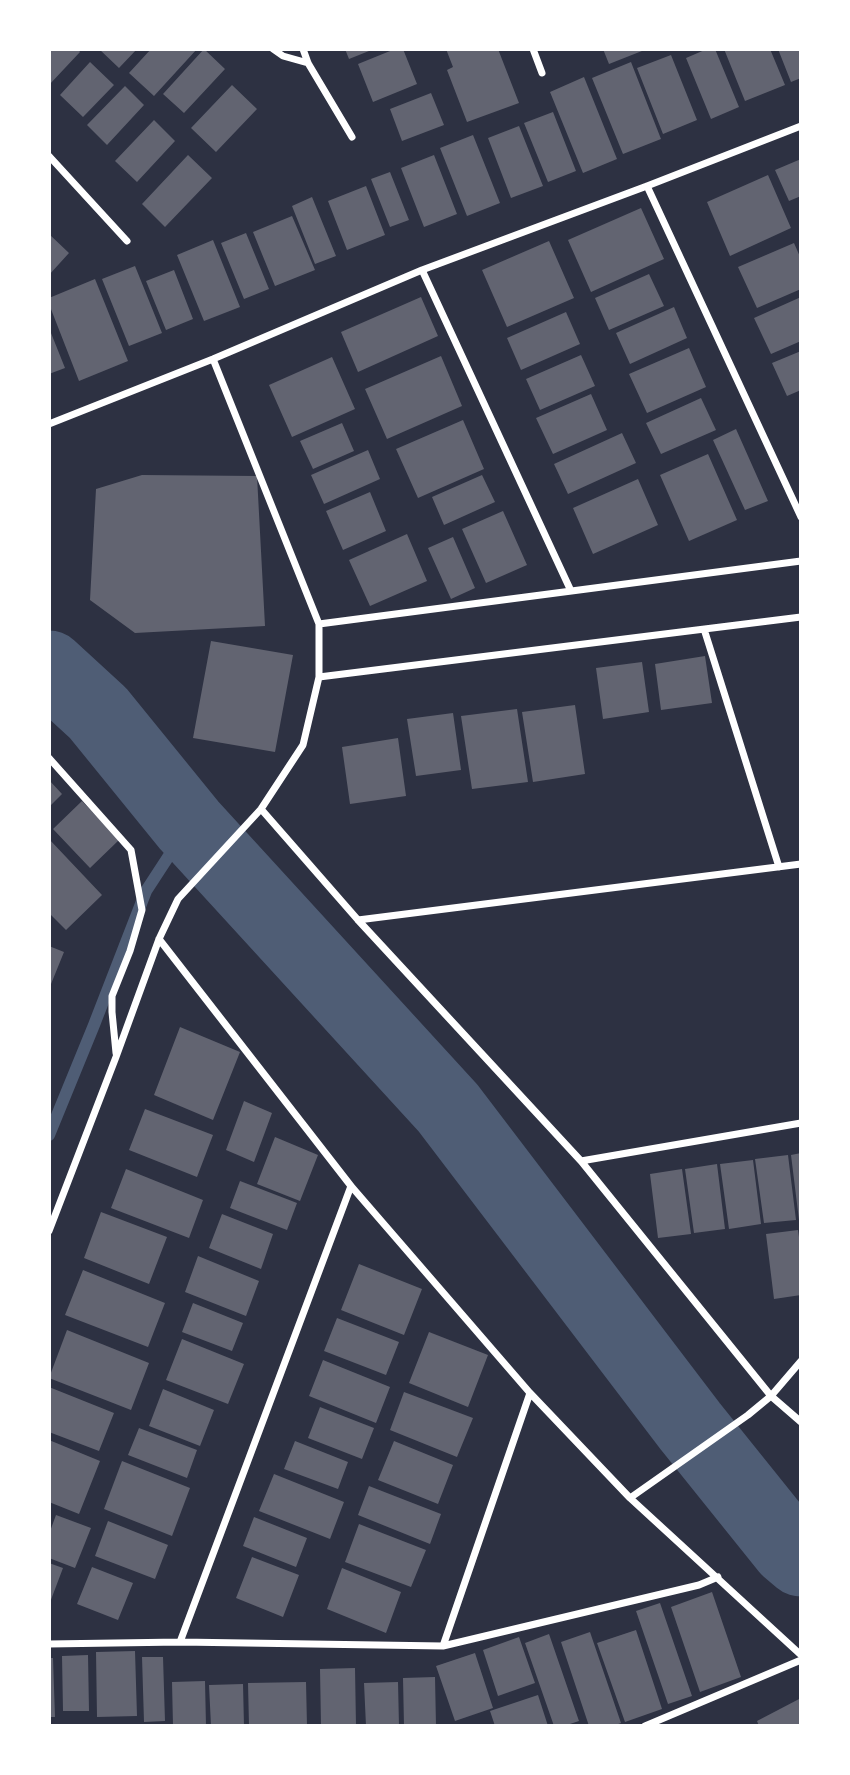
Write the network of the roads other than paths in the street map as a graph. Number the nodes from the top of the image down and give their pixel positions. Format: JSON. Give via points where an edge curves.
{"nodes":[{"id":1,"x":273,"y":49,"type":"edge"},
{"id":2,"x":303,"y":49,"type":"edge"},
{"id":3,"x":533,"y":49,"type":"edge"},
{"id":4,"x":308,"y":64,"type":"junction"},
{"id":5,"x":542,"y":73,"type":"dead end"},
{"id":6,"x":801,"y":126,"type":"edge"},
{"id":7,"x":352,"y":137,"type":"dead end"},
{"id":8,"x":49,"y":156,"type":"edge"},
{"id":9,"x":647,"y":186,"type":"junction"},
{"id":10,"x":127,"y":240,"type":"dead end"},
{"id":11,"x":422,"y":270,"type":"junction"},
{"id":12,"x":213,"y":359,"type":"junction"},
{"id":13,"x":49,"y":424,"type":"edge"},
{"id":14,"x":801,"y":517,"type":"edge"},
{"id":15,"x":801,"y":561,"type":"edge"},
{"id":16,"x":571,"y":591,"type":"junction"},
{"id":17,"x":801,"y":617,"type":"edge"},
{"id":18,"x":319,"y":624,"type":"junction"},
{"id":19,"x":704,"y":629,"type":"junction"},
{"id":20,"x":319,"y":677,"type":"junction"},
{"id":21,"x":49,"y":758,"type":"edge"},
{"id":22,"x":261,"y":809,"type":"junction"},
{"id":23,"x":801,"y":864,"type":"edge"},
{"id":24,"x":779,"y":867,"type":"junction"},
{"id":25,"x":358,"y":920,"type":"junction"},
{"id":26,"x":159,"y":939,"type":"junction"},
{"id":27,"x":116,"y":1057,"type":"junction"},
{"id":28,"x":801,"y":1123,"type":"edge"},
{"id":29,"x":581,"y":1161,"type":"junction"},
{"id":30,"x":351,"y":1186,"type":"junction"},
{"id":31,"x":49,"y":1231,"type":"edge"},
{"id":32,"x":801,"y":1361,"type":"edge"},
{"id":33,"x":530,"y":1392,"type":"junction"},
{"id":34,"x":771,"y":1396,"type":"junction"},
{"id":35,"x":801,"y":1422,"type":"edge"},
{"id":36,"x":630,"y":1498,"type":"junction"},
{"id":37,"x":718,"y":1577,"type":"junction"},
{"id":38,"x":180,"y":1642,"type":"junction"},
{"id":39,"x":49,"y":1644,"type":"edge"},
{"id":40,"x":443,"y":1646,"type":"junction"},
{"id":41,"x":801,"y":1655,"type":"edge"},
{"id":42,"x":801,"y":1660,"type":"edge"},
{"id":43,"x":645,"y":1726,"type":"edge"}],
"edges":[{"from":1,"to":4,"type":"street"},
{"from":2,"to":4,"type":"street"},
{"from":3,"to":5,"type":"street"},
{"from":4,"to":7,"type":"street"},
{"from":6,"to":9,"type":"street"},
{"from":8,"to":10,"type":"street"},
{"from":9,"to":11,"type":"street"},
{"from":9,"to":14,"type":"street"},
{"from":11,"to":12,"type":"street"},
{"from":11,"to":16,"type":"street"},
{"from":12,"to":13,"type":"street"},
{"from":12,"to":18,"type":"street"},
{"from":15,"to":16,"type":"street"},
{"from":16,"to":18,"type":"street"},
{"from":17,"to":19,"type":"street"},
{"from":18,"to":20,"type":"street"},
{"from":19,"to":20,"type":"street"},
{"from":19,"to":24,"type":"street"},
{"from":20,"to":22,"type":"street","via":[[303,745]]},
{"from":21,"to":27,"type":"street","via":[[131,850],[142,910],[112,996]]},
{"from":22,"to":25,"type":"street"},
{"from":22,"to":26,"type":"street","via":[[178,899]]},
{"from":23,"to":24,"type":"street"},
{"from":24,"to":25,"type":"street"},
{"from":25,"to":29,"type":"street"},
{"from":26,"to":27,"type":"street"},
{"from":26,"to":30,"type":"street"},
{"from":27,"to":31,"type":"street"},
{"from":28,"to":29,"type":"street"},
{"from":29,"to":34,"type":"street"},
{"from":30,"to":33,"type":"street"},
{"from":30,"to":38,"type":"street"},
{"from":32,"to":34,"type":"street"},
{"from":33,"to":36,"type":"street"},
{"from":33,"to":40,"type":"street"},
{"from":34,"to":35,"type":"street"},
{"from":34,"to":36,"type":"street"},
{"from":36,"to":37,"type":"street"},
{"from":37,"to":40,"type":"street"},
{"from":37,"to":41,"type":"street"},
{"from":38,"to":39,"type":"street"},
{"from":38,"to":40,"type":"street"},
{"from":42,"to":43,"type":"street"}]}
